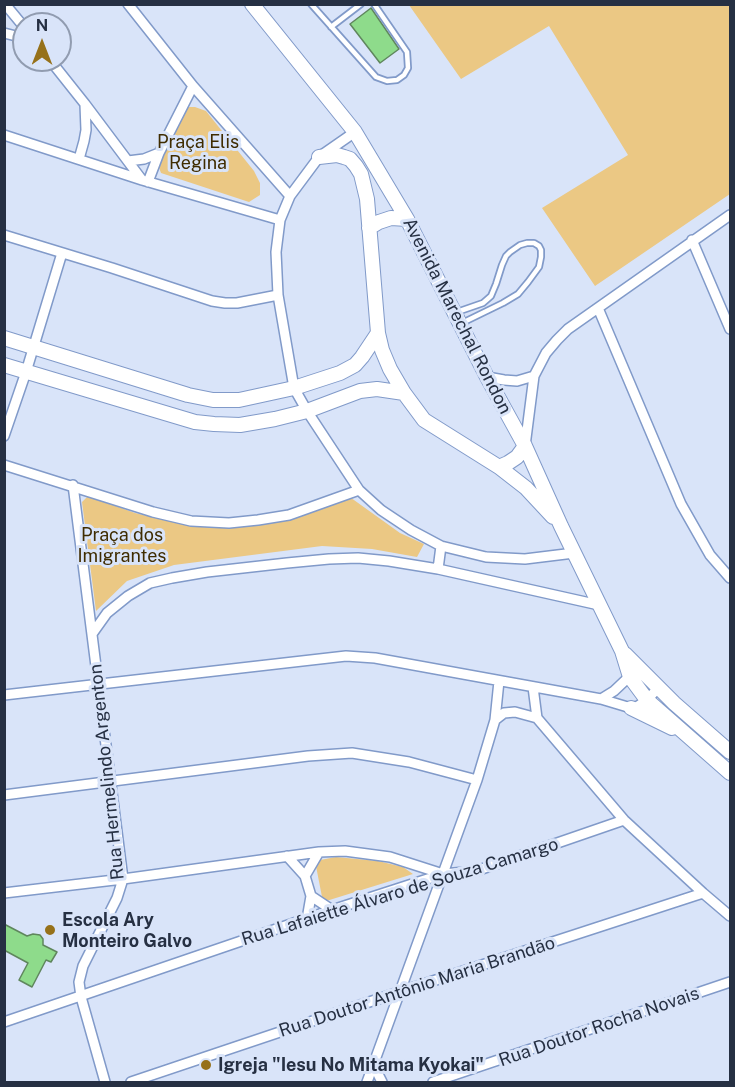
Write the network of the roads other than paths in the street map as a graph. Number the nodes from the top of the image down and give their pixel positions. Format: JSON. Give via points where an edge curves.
{"nodes":[{"id":1,"x":128,"y":4,"type":"edge"},
{"id":2,"x":252,"y":4,"type":"edge"},
{"id":3,"x":311,"y":4,"type":"edge"},
{"id":4,"x":361,"y":4,"type":"edge"},
{"id":5,"x":374,"y":4,"type":"edge"},
{"id":6,"x":331,"y":27,"type":"junction"},
{"id":7,"x":60,"y":72,"type":"edge"},
{"id":8,"x":193,"y":87,"type":"junction"},
{"id":9,"x":86,"y":104,"type":"junction"},
{"id":10,"x":4,"y":135,"type":"edge"},
{"id":11,"x":358,"y":137,"type":"junction"},
{"id":12,"x":159,"y":153,"type":"junction"},
{"id":13,"x":319,"y":157,"type":"junction"},
{"id":14,"x":79,"y":159,"type":"junction"},
{"id":15,"x":128,"y":161,"type":"junction"},
{"id":16,"x":145,"y":181,"type":"junction"},
{"id":17,"x":290,"y":196,"type":"junction"},
{"id":18,"x":730,"y":215,"type":"edge"},
{"id":19,"x":407,"y":219,"type":"junction"},
{"id":20,"x":280,"y":220,"type":"junction"},
{"id":21,"x":369,"y":228,"type":"junction"},
{"id":22,"x":4,"y":236,"type":"edge"},
{"id":23,"x":692,"y":240,"type":"junction"},
{"id":24,"x":62,"y":253,"type":"junction"},
{"id":25,"x":278,"y":295,"type":"junction"},
{"id":26,"x":598,"y":309,"type":"junction"},
{"id":27,"x":458,"y":318,"type":"junction"},
{"id":28,"x":730,"y":329,"type":"edge"},
{"id":29,"x":378,"y":333,"type":"junction"},
{"id":30,"x":4,"y":338,"type":"edge"},
{"id":31,"x":34,"y":347,"type":"junction"},
{"id":32,"x":4,"y":365,"type":"edge"},
{"id":33,"x":26,"y":372,"type":"junction"},
{"id":34,"x":534,"y":376,"type":"junction"},
{"id":35,"x":487,"y":377,"type":"junction"},
{"id":36,"x":294,"y":388,"type":"junction"},
{"id":37,"x":404,"y":393,"type":"junction"},
{"id":38,"x":307,"y":411,"type":"junction"},
{"id":39,"x":4,"y":436,"type":"edge"},
{"id":40,"x":525,"y":446,"type":"junction"},
{"id":41,"x":4,"y":465,"type":"edge"},
{"id":42,"x":499,"y":467,"type":"junction"},
{"id":43,"x":73,"y":486,"type":"junction"},
{"id":44,"x":359,"y":490,"type":"junction"},
{"id":45,"x":561,"y":526,"type":"junction"},
{"id":46,"x":441,"y":546,"type":"junction"},
{"id":47,"x":574,"y":553,"type":"junction"},
{"id":48,"x":438,"y":569,"type":"junction"},
{"id":49,"x":730,"y":578,"type":"edge"},
{"id":50,"x":599,"y":605,"type":"junction"},
{"id":51,"x":92,"y":634,"type":"junction"},
{"id":52,"x":634,"y":672,"type":"junction"},
{"id":53,"x":499,"y":681,"type":"junction"},
{"id":54,"x":98,"y":684,"type":"junction"},
{"id":55,"x":533,"y":687,"type":"junction"},
{"id":56,"x":658,"y":688,"type":"junction"},
{"id":57,"x":4,"y":695,"type":"edge"},
{"id":58,"x":601,"y":699,"type":"junction"},
{"id":59,"x":648,"y":700,"type":"junction"},
{"id":60,"x":631,"y":708,"type":"junction"},
{"id":61,"x":537,"y":718,"type":"junction"},
{"id":62,"x":495,"y":720,"type":"junction"},
{"id":63,"x":686,"y":734,"type":"junction"},
{"id":64,"x":730,"y":752,"type":"edge"},
{"id":65,"x":725,"y":769,"type":"edge"},
{"id":66,"x":477,"y":780,"type":"junction"},
{"id":67,"x":110,"y":781,"type":"junction"},
{"id":68,"x":4,"y":795,"type":"edge"},
{"id":69,"x":624,"y":819,"type":"junction"},
{"id":70,"x":319,"y":852,"type":"junction"},
{"id":71,"x":287,"y":856,"type":"junction"},
{"id":72,"x":443,"y":874,"type":"junction"},
{"id":73,"x":305,"y":876,"type":"junction"},
{"id":74,"x":123,"y":879,"type":"junction"},
{"id":75,"x":4,"y":893,"type":"edge"},
{"id":76,"x":703,"y":893,"type":"junction"},
{"id":77,"x":311,"y":896,"type":"junction"},
{"id":78,"x":332,"y":910,"type":"junction"},
{"id":79,"x":730,"y":916,"type":"edge"},
{"id":80,"x":307,"y":919,"type":"junction"},
{"id":81,"x":730,"y":982,"type":"edge"},
{"id":82,"x":399,"y":993,"type":"junction"},
{"id":83,"x":81,"y":997,"type":"junction"},
{"id":84,"x":4,"y":1022,"type":"edge"},
{"id":85,"x":374,"y":1066,"type":"junction"},
{"id":86,"x":105,"y":1083,"type":"edge"},
{"id":87,"x":131,"y":1083,"type":"edge"},
{"id":88,"x":368,"y":1083,"type":"edge"},
{"id":89,"x":382,"y":1083,"type":"edge"},
{"id":90,"x":433,"y":1083,"type":"edge"}],
"edges":[{"from":1,"to":8,"type":"street"},
{"from":2,"to":11,"type":"street","name":"Avenida Marechal Rondon"},
{"from":3,"to":6,"type":"lane"},
{"from":4,"to":6,"type":"lane"},
{"from":5,"to":6,"type":"lane","via":[[407,52],[408,68],[397,80],[376,77]]},
{"from":7,"to":9,"type":"street"},
{"from":8,"to":12,"type":"street"},
{"from":8,"to":17,"type":"street"},
{"from":9,"to":14,"type":"street"},
{"from":9,"to":15,"type":"street"},
{"from":10,"to":14,"type":"street"},
{"from":11,"to":13,"type":"street","via":[[343,141]]},
{"from":11,"to":19,"type":"street","name":"Avenida Marechal Rondon"},
{"from":12,"to":15,"type":"street"},
{"from":12,"to":16,"type":"street"},
{"from":13,"to":17,"type":"street"},
{"from":13,"to":21,"type":"street","via":[[344,156],[356,166],[366,192]]},
{"from":14,"to":16,"type":"street"},
{"from":15,"to":16,"type":"street"},
{"from":16,"to":20,"type":"street"},
{"from":17,"to":20,"type":"street"},
{"from":18,"to":23,"type":"street"},
{"from":19,"to":21,"type":"street","via":[[391,218]]},
{"from":19,"to":27,"type":"street","name":"Avenida Marechal Rondon"},
{"from":20,"to":25,"type":"street","via":[[276,252]]},
{"from":21,"to":29,"type":"street"},
{"from":22,"to":24,"type":"street"},
{"from":23,"to":26,"type":"street"},
{"from":23,"to":28,"type":"street"},
{"from":24,"to":25,"type":"street","via":[[212,301],[237,303]]},
{"from":24,"to":31,"type":"street"},
{"from":25,"to":36,"type":"street"},
{"from":26,"to":34,"type":"street","via":[[557,340]]},
{"from":26,"to":49,"type":"street","via":[[681,504],[710,555]]},
{"from":27,"to":27,"type":"lane","via":[[491,296],[510,252],[527,243],[539,246],[538,267],[518,294]]},
{"from":27,"to":35,"type":"street","name":"Avenida Marechal Rondon"},
{"from":29,"to":36,"type":"street","via":[[354,365]]},
{"from":29,"to":37,"type":"street","via":[[390,369]]},
{"from":30,"to":31,"type":"street"},
{"from":31,"to":33,"type":"street"},
{"from":31,"to":36,"type":"street","via":[[213,400],[239,400]]},
{"from":32,"to":33,"type":"street"},
{"from":33,"to":38,"type":"street","via":[[195,422],[240,424]]},
{"from":33,"to":39,"type":"street"},
{"from":34,"to":35,"type":"street","via":[[517,381]]},
{"from":34,"to":40,"type":"street"},
{"from":35,"to":40,"type":"street","name":"Avenida Marechal Rondon"},
{"from":36,"to":38,"type":"street"},
{"from":37,"to":38,"type":"street","via":[[360,391]]},
{"from":37,"to":42,"type":"street","via":[[424,420]]},
{"from":38,"to":44,"type":"street"},
{"from":40,"to":42,"type":"street","via":[[517,457]]},
{"from":40,"to":45,"type":"street","name":"Avenida Marechal Rondon"},
{"from":41,"to":43,"type":"street"},
{"from":42,"to":45,"type":"street","via":[[526,488]]},
{"from":43,"to":44,"type":"street","via":[[153,512],[191,521],[229,523],[289,515]]},
{"from":43,"to":51,"type":"street","name":"Rua Hermelindo Argenton"},
{"from":44,"to":46,"type":"street","via":[[381,510]]},
{"from":45,"to":47,"type":"street","name":"Avenida Marechal Rondon"},
{"from":46,"to":47,"type":"street","via":[[486,557],[525,559]]},
{"from":46,"to":48,"type":"street"},
{"from":47,"to":50,"type":"street","name":"Avenida Marechal Rondon"},
{"from":48,"to":50,"type":"street"},
{"from":48,"to":51,"type":"street","via":[[358,558],[172,578],[150,583],[128,596],[107,613]]},
{"from":50,"to":52,"type":"street","name":"Avenida Marechal Rondon"},
{"from":51,"to":54,"type":"street","name":"Rua Hermelindo Argenton"},
{"from":52,"to":56,"type":"street","name":"Avenida Marechal Rondon"},
{"from":52,"to":58,"type":"street"},
{"from":52,"to":59,"type":"street","name":"Avenida Marechal Rondon"},
{"from":53,"to":54,"type":"street","via":[[346,656]]},
{"from":53,"to":55,"type":"street"},
{"from":53,"to":62,"type":"street"},
{"from":54,"to":57,"type":"street"},
{"from":54,"to":67,"type":"street","name":"Rua Hermelindo Argenton"},
{"from":55,"to":58,"type":"street"},
{"from":55,"to":61,"type":"street"},
{"from":56,"to":59,"type":"street"},
{"from":56,"to":64,"type":"street","name":"Avenida Marechal Rondon"},
{"from":58,"to":60,"type":"street"},
{"from":59,"to":60,"type":"street"},
{"from":59,"to":63,"type":"street","name":"Avenida Marechal Rondon"},
{"from":60,"to":63,"type":"street"},
{"from":61,"to":62,"type":"street","via":[[515,712],[504,713]]},
{"from":61,"to":69,"type":"street"},
{"from":62,"to":66,"type":"street"},
{"from":63,"to":65,"type":"street","name":"Avenida Marechal Rondon"},
{"from":64,"to":65,"type":"street"},
{"from":66,"to":67,"type":"street","via":[[410,762],[352,753]]},
{"from":66,"to":72,"type":"street"},
{"from":67,"to":68,"type":"street"},
{"from":67,"to":74,"type":"street","name":"Rua Hermelindo Argenton"},
{"from":69,"to":72,"type":"street","name":"Rua Lafaiette Álvaro de Souza Camargo","via":[[477,871]]},
{"from":69,"to":76,"type":"street"},
{"from":70,"to":71,"type":"street"},
{"from":70,"to":72,"type":"street","via":[[390,857]]},
{"from":70,"to":73,"type":"street"},
{"from":71,"to":73,"type":"street"},
{"from":71,"to":74,"type":"street"},
{"from":72,"to":78,"type":"street","name":"Rua Lafaiette Álvaro de Souza Camargo"},
{"from":72,"to":82,"type":"street"},
{"from":73,"to":77,"type":"street"},
{"from":74,"to":75,"type":"street"},
{"from":74,"to":83,"type":"street","name":"Rua Hermelindo Argenton","via":[[83,966]]},
{"from":76,"to":79,"type":"street"},
{"from":76,"to":82,"type":"street","name":"Rua Doutor Antônio Maria Brandão"},
{"from":77,"to":78,"type":"street"},
{"from":77,"to":80,"type":"street"},
{"from":78,"to":80,"type":"street","name":"Rua Lafaiette Álvaro de Souza Camargo"},
{"from":80,"to":83,"type":"street","name":"Rua Lafaiette Álvaro de Souza Camargo"},
{"from":81,"to":90,"type":"street","name":"Rua Doutor Rocha Novais"},
{"from":82,"to":85,"type":"street"},
{"from":82,"to":87,"type":"street","name":"Rua Doutor Antônio Maria Brandão"},
{"from":83,"to":84,"type":"street","name":"Rua Lafaiette Álvaro de Souza Camargo"},
{"from":83,"to":86,"type":"street","name":"Rua Hermelindo Argenton"},
{"from":85,"to":88,"type":"street"},
{"from":85,"to":89,"type":"street"}]}
